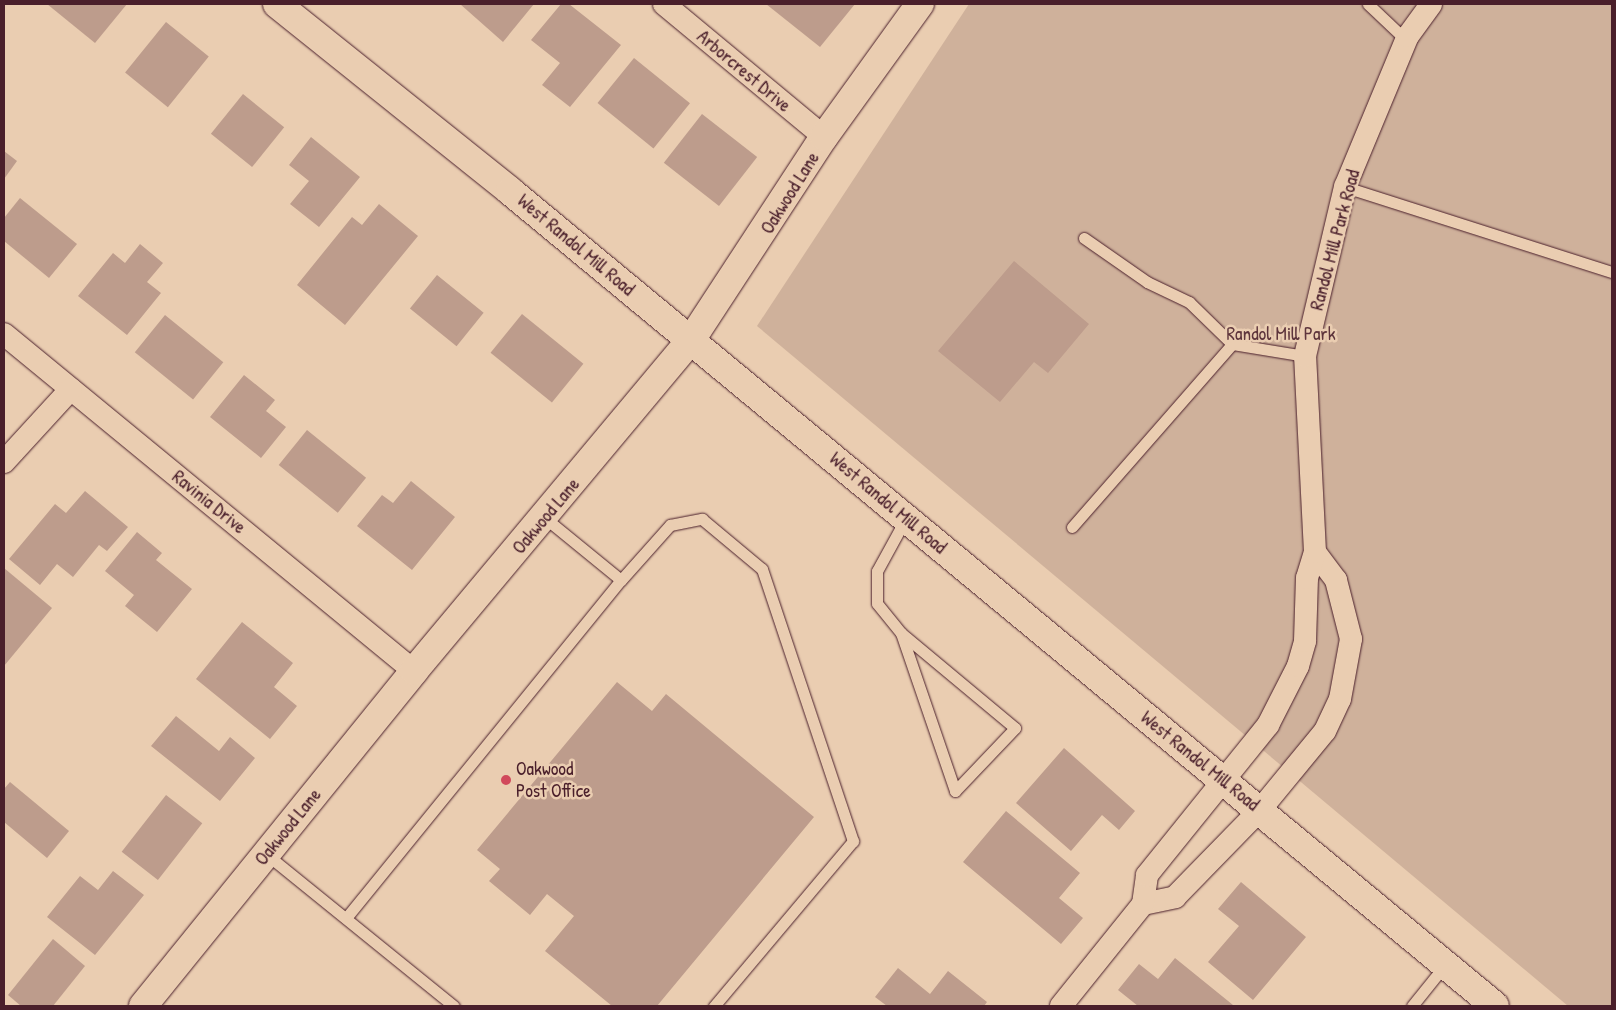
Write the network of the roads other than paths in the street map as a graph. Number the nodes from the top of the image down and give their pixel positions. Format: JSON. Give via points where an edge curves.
{"nodes":[{"id":1,"x":278,"y":4,"type":"edge"},
{"id":2,"x":664,"y":4,"type":"edge"},
{"id":3,"x":920,"y":4,"type":"edge"},
{"id":4,"x":1368,"y":4,"type":"edge"},
{"id":5,"x":1431,"y":4,"type":"edge"},
{"id":6,"x":1406,"y":40,"type":"junction"},
{"id":7,"x":824,"y":137,"type":"junction"},
{"id":8,"x":1344,"y":187,"type":"junction"},
{"id":9,"x":1084,"y":238,"type":"dead end"},
{"id":10,"x":1612,"y":272,"type":"edge"},
{"id":11,"x":4,"y":334,"type":"edge"},
{"id":12,"x":692,"y":340,"type":"junction"},
{"id":13,"x":1232,"y":344,"type":"junction"},
{"id":14,"x":1305,"y":356,"type":"junction"},
{"id":15,"x":71,"y":389,"type":"junction"},
{"id":16,"x":4,"y":462,"type":"edge"},
{"id":17,"x":545,"y":518,"type":"junction"},
{"id":18,"x":906,"y":518,"type":"junction"},
{"id":19,"x":1072,"y":526,"type":"dead end"},
{"id":20,"x":1315,"y":552,"type":"junction"},
{"id":21,"x":621,"y":580,"type":"junction"},
{"id":22,"x":901,"y":633,"type":"junction"},
{"id":23,"x":414,"y":671,"type":"junction"},
{"id":24,"x":1222,"y":780,"type":"junction"},
{"id":25,"x":1260,"y":810,"type":"junction"},
{"id":26,"x":266,"y":854,"type":"junction"},
{"id":27,"x":1143,"y":904,"type":"junction"},
{"id":28,"x":346,"y":918,"type":"junction"},
{"id":29,"x":1445,"y":965,"type":"junction"},
{"id":30,"x":143,"y":1006,"type":"edge"},
{"id":31,"x":454,"y":1006,"type":"edge"},
{"id":32,"x":714,"y":1006,"type":"edge"},
{"id":33,"x":1061,"y":1006,"type":"edge"},
{"id":34,"x":1412,"y":1006,"type":"edge"},
{"id":35,"x":1495,"y":1006,"type":"edge"}],
"edges":[{"from":1,"to":12,"type":"main road","name":"West Randol Mill Road"},
{"from":2,"to":7,"type":"street","name":"Arborcrest Drive"},
{"from":3,"to":7,"type":"main road","name":"Oakwood Lane"},
{"from":4,"to":6,"type":"lane"},
{"from":5,"to":6,"type":"street","name":"Randol Mill Park Road"},
{"from":6,"to":8,"type":"street","name":"Randol Mill Park Road"},
{"from":7,"to":12,"type":"main road","name":"Oakwood Lane"},
{"from":8,"to":10,"type":"lane"},
{"from":8,"to":14,"type":"street","name":"Randol Mill Park Road"},
{"from":9,"to":13,"type":"lane","via":[[1147,282],[1189,302]]},
{"from":11,"to":15,"type":"street","name":"Ravinia Drive"},
{"from":12,"to":17,"type":"main road","name":"Oakwood Lane"},
{"from":12,"to":18,"type":"main road","name":"West Randol Mill Road"},
{"from":13,"to":14,"type":"lane"},
{"from":13,"to":19,"type":"lane"},
{"from":14,"to":20,"type":"street","name":"Randol Mill Park Road"},
{"from":15,"to":16,"type":"street"},
{"from":15,"to":23,"type":"street","name":"Ravinia Drive"},
{"from":17,"to":21,"type":"lane"},
{"from":17,"to":23,"type":"main road","name":"Oakwood Lane"},
{"from":18,"to":22,"type":"lane","via":[[877,572],[876,603]]},
{"from":18,"to":24,"type":"main road","name":"West Randol Mill Road"},
{"from":20,"to":24,"type":"street","name":"Randol Mill Park Road","via":[[1307,578],[1305,641],[1298,666],[1268,725]]},
{"from":20,"to":25,"type":"street","via":[[1336,580],[1344,601],[1351,639],[1347,669],[1325,731]]},
{"from":21,"to":28,"type":"lane"},
{"from":21,"to":32,"type":"lane","via":[[670,525],[702,520],[762,569],[853,842]]},
{"from":22,"to":22,"type":"lane","via":[[1015,728],[955,791],[920,688]]},
{"from":23,"to":26,"type":"main road","name":"Oakwood Lane"},
{"from":24,"to":25,"type":"main road","name":"West Randol Mill Road"},
{"from":24,"to":27,"type":"street","name":"Randol Mill Park Road","via":[[1147,874]]},
{"from":25,"to":27,"type":"street","via":[[1174,897]]},
{"from":25,"to":29,"type":"main road","name":"West Randol Mill Road"},
{"from":26,"to":28,"type":"lane"},
{"from":26,"to":30,"type":"main road","name":"Oakwood Lane"},
{"from":27,"to":33,"type":"street"},
{"from":28,"to":31,"type":"lane"},
{"from":29,"to":34,"type":"lane"},
{"from":29,"to":35,"type":"main road","name":"West Randol Mill Road"}]}
